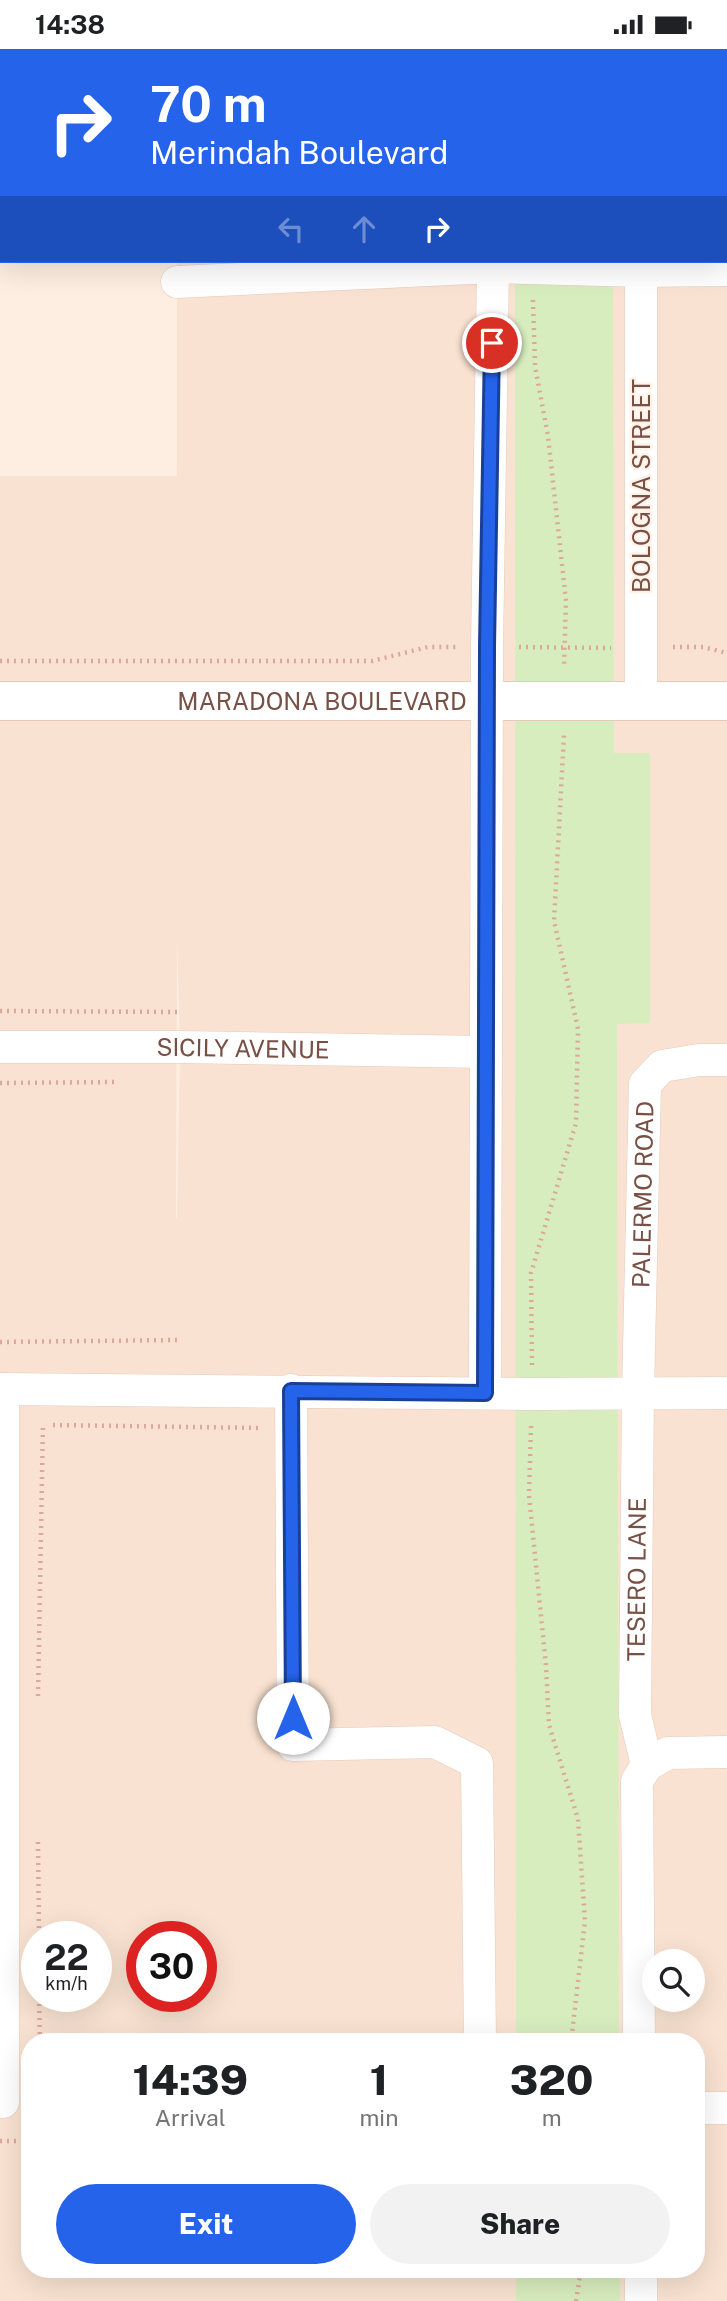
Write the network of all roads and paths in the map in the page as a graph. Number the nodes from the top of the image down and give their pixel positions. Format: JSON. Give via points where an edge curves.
{"nodes":[{"id":1,"x":493,"y":267,"type":"junction"},
{"id":2,"x":532,"y":267,"type":"junction"},
{"id":3,"x":727,"y":270,"type":"edge"},
{"id":4,"x":641,"y":271,"type":"junction"},
{"id":5,"x":177,"y":282,"type":"dead end"},
{"id":6,"x":487,"y":647,"type":"junction"},
{"id":7,"x":564,"y":647,"type":"junction"},
{"id":8,"x":642,"y":648,"type":"junction"},
{"id":9,"x":727,"y":653,"type":"edge"},
{"id":10,"x":0,"y":661,"type":"edge"},
{"id":11,"x":0,"y":701,"type":"edge"},
{"id":12,"x":487,"y":701,"type":"junction"},
{"id":13,"x":564,"y":701,"type":"junction"},
{"id":14,"x":641,"y":701,"type":"junction"},
{"id":15,"x":727,"y":701,"type":"edge"},
{"id":16,"x":0,"y":1011,"type":"edge"},
{"id":17,"x":178,"y":1012,"type":"dead end"},
{"id":18,"x":0,"y":1047,"type":"edge"},
{"id":19,"x":486,"y":1052,"type":"junction"},
{"id":20,"x":727,"y":1060,"type":"edge"},
{"id":21,"x":122,"y":1082,"type":"dead end"},
{"id":22,"x":0,"y":1083,"type":"edge"},
{"id":23,"x":178,"y":1340,"type":"dead end"},
{"id":24,"x":0,"y":1342,"type":"edge"},
{"id":25,"x":2,"y":1389,"type":"edge"},
{"id":26,"x":291,"y":1391,"type":"junction"},
{"id":27,"x":485,"y":1393,"type":"junction"},
{"id":28,"x":638,"y":1393,"type":"junction"},
{"id":29,"x":727,"y":1393,"type":"edge"},
{"id":30,"x":532,"y":1394,"type":"junction"},
{"id":31,"x":4,"y":1422,"type":"junction"},
{"id":32,"x":43,"y":1424,"type":"junction"},
{"id":33,"x":292,"y":1429,"type":"junction"},
{"id":34,"x":38,"y":1700,"type":"dead end"},
{"id":35,"x":727,"y":1752,"type":"edge"},
{"id":36,"x":647,"y":1765,"type":"junction"},
{"id":37,"x":38,"y":1839,"type":"dead end"},
{"id":38,"x":39,"y":1921,"type":"edge"},
{"id":39,"x":40,"y":2012,"type":"edge"},
{"id":40,"x":40,"y":2033,"type":"edge"},
{"id":41,"x":480,"y":2033,"type":"edge"},
{"id":42,"x":572,"y":2033,"type":"edge"},
{"id":43,"x":639,"y":2033,"type":"edge"},
{"id":44,"x":11,"y":2102,"type":"edge"},
{"id":45,"x":705,"y":2108,"type":"edge"},
{"id":46,"x":727,"y":2108,"type":"edge"},
{"id":47,"x":0,"y":2141,"type":"edge"},
{"id":48,"x":21,"y":2141,"type":"edge"},
{"id":49,"x":580,"y":2278,"type":"edge"},
{"id":50,"x":640,"y":2278,"type":"edge"},
{"id":51,"x":576,"y":2301,"type":"edge"},
{"id":52,"x":641,"y":2301,"type":"edge"}],
"edges":[{"from":1,"to":2,"type":"street"},
{"from":1,"to":5,"type":"street"},
{"from":1,"to":6,"type":"street"},
{"from":2,"to":4,"type":"street"},
{"from":2,"to":7,"type":"path","via":[[535,366],[548,436],[565,588]]},
{"from":3,"to":4,"type":"street"},
{"from":4,"to":8,"type":"street","name":"BOLOGNA STREET"},
{"from":6,"to":7,"type":"path"},
{"from":6,"to":10,"type":"path","via":[[428,647],[372,661]]},
{"from":6,"to":12,"type":"street"},
{"from":7,"to":8,"type":"path"},
{"from":7,"to":13,"type":"path"},
{"from":8,"to":9,"type":"path","via":[[703,647]]},
{"from":8,"to":14,"type":"street","name":"BOLOGNA STREET"},
{"from":11,"to":12,"type":"street","name":"MARADONA BOULEVARD"},
{"from":12,"to":13,"type":"street","name":"MARADONA BOULEVARD"},
{"from":12,"to":19,"type":"street"},
{"from":13,"to":14,"type":"street","name":"MARADONA BOULEVARD"},
{"from":13,"to":30,"type":"path","via":[[554,921],[578,1029],[576,1123],[531,1273]]},
{"from":14,"to":15,"type":"street","name":"MARADONA BOULEVARD"},
{"from":16,"to":17,"type":"path"},
{"from":18,"to":19,"type":"street","name":"SICILY AVENUE"},
{"from":19,"to":27,"type":"street"},
{"from":20,"to":28,"type":"street","name":"PALERMO ROAD","via":[[662,1066],[645,1084]]},
{"from":21,"to":22,"type":"path"},
{"from":23,"to":24,"type":"path"},
{"from":25,"to":26,"type":"street"},
{"from":25,"to":31,"type":"street"},
{"from":26,"to":27,"type":"street"},
{"from":26,"to":33,"type":"street"},
{"from":27,"to":30,"type":"street"},
{"from":28,"to":29,"type":"street"},
{"from":28,"to":30,"type":"street"},
{"from":28,"to":36,"type":"street","name":"TESERO LANE","via":[[635,1715]]},
{"from":30,"to":42,"type":"path","via":[[529,1495],[549,1725],[578,1819],[585,1921]]},
{"from":31,"to":32,"type":"path"},
{"from":31,"to":44,"type":"street"},
{"from":32,"to":33,"type":"path"},
{"from":32,"to":34,"type":"path"},
{"from":33,"to":41,"type":"street","via":[[293,1745],[435,1742],[477,1763]]},
{"from":35,"to":36,"type":"street","via":[[668,1753]]},
{"from":36,"to":43,"type":"street","via":[[637,1781]]},
{"from":37,"to":38,"type":"path"},
{"from":39,"to":40,"type":"path"},
{"from":45,"to":46,"type":"street"},
{"from":47,"to":48,"type":"path"},
{"from":49,"to":51,"type":"path"},
{"from":50,"to":52,"type":"street"}]}
